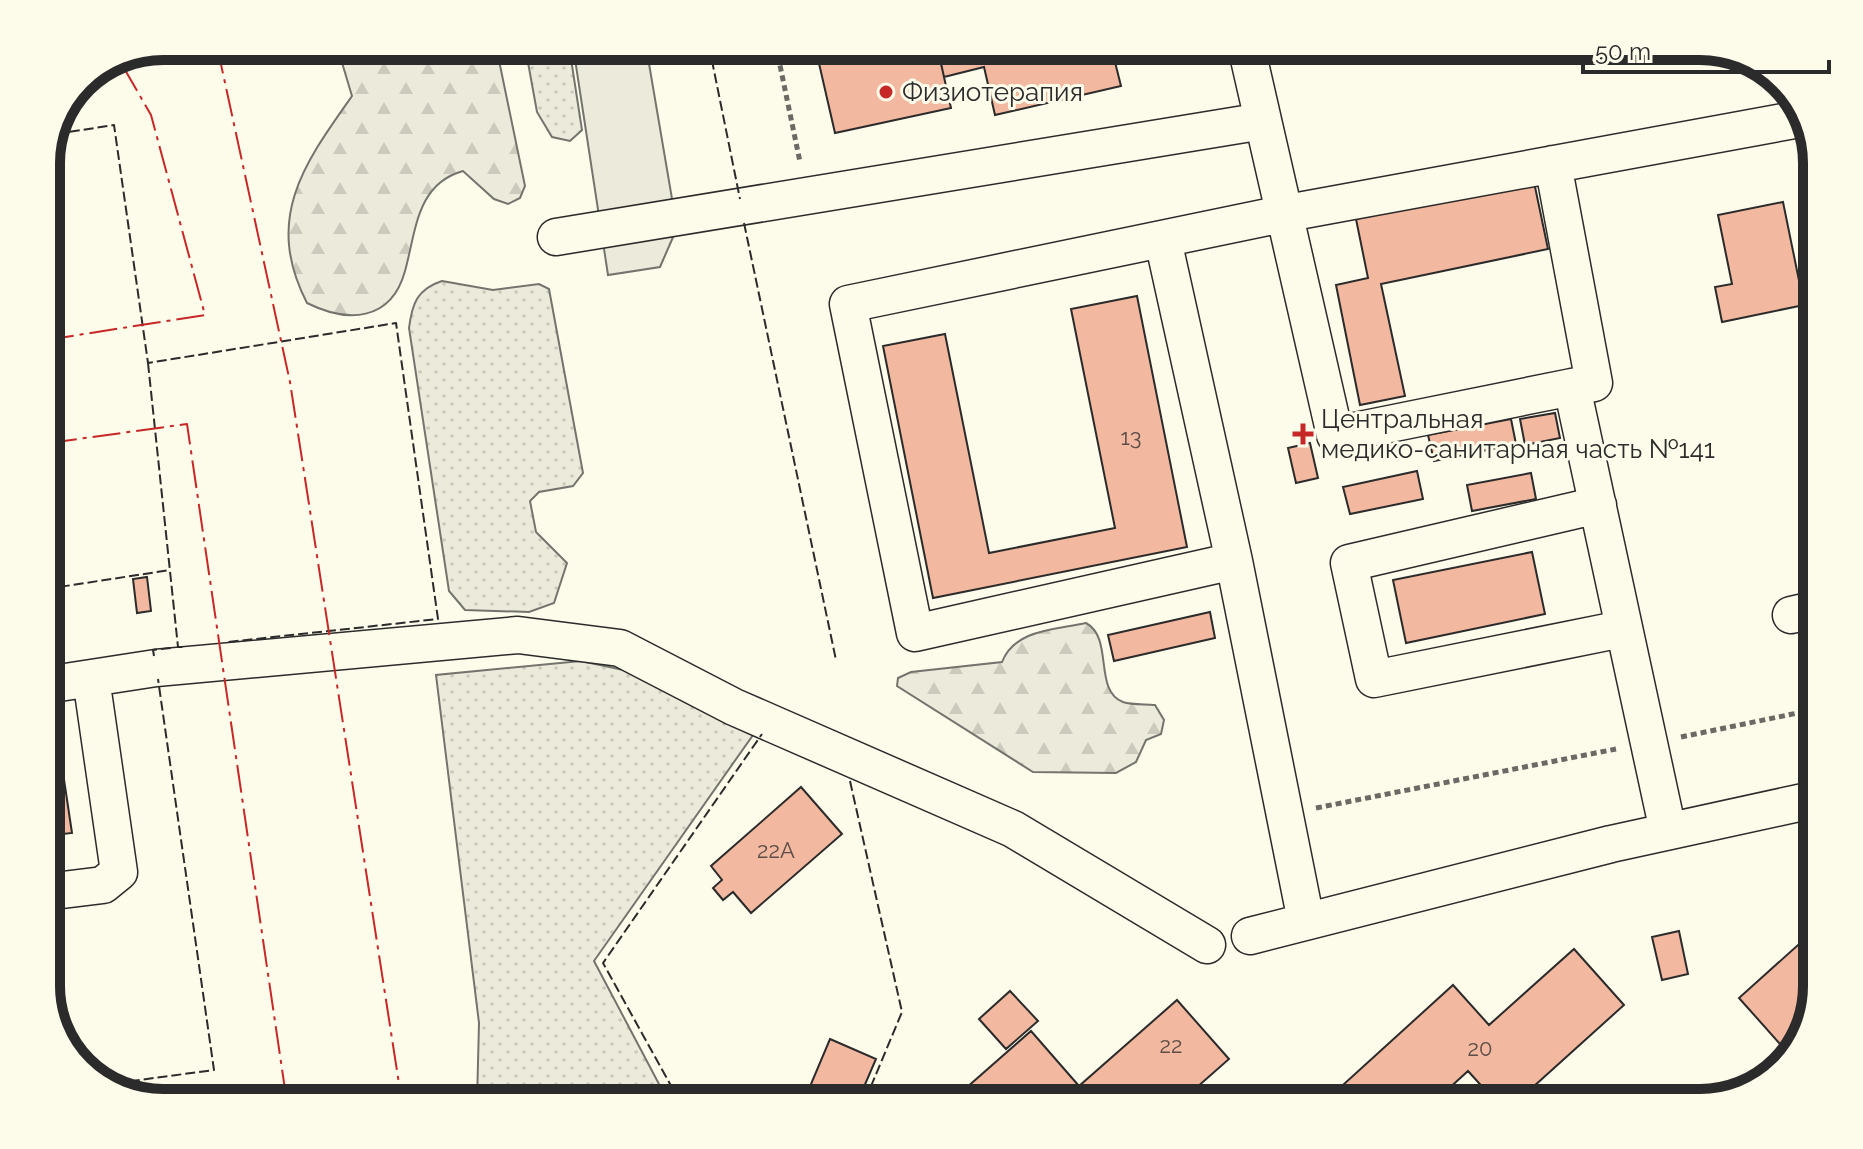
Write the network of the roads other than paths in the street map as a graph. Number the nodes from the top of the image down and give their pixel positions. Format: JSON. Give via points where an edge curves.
{"nodes":[{"id":1,"x":1249,"y":60,"type":"edge"},
{"id":2,"x":1793,"y":120,"type":"edge"},
{"id":3,"x":1263,"y":121,"type":"junction"},
{"id":4,"x":1553,"y":164,"type":"junction"},
{"id":5,"x":1282,"y":214,"type":"junction"},
{"id":6,"x":556,"y":237,"type":"dead end"},
{"id":7,"x":1163,"y":240,"type":"junction"},
{"id":8,"x":1572,"y":387,"type":"junction"},
{"id":9,"x":1598,"y":505,"type":"junction"},
{"id":10,"x":1234,"y":561,"type":"junction"},
{"id":11,"x":1622,"y":629,"type":"junction"},
{"id":12,"x":91,"y":678,"type":"junction"},
{"id":13,"x":60,"y":683,"type":"edge"},
{"id":14,"x":1803,"y":802,"type":"edge"},
{"id":15,"x":1668,"y":831,"type":"junction"},
{"id":16,"x":60,"y":890,"type":"edge"},
{"id":17,"x":1306,"y":921,"type":"junction"},
{"id":18,"x":1250,"y":936,"type":"dead end"},
{"id":19,"x":1207,"y":945,"type":"dead end"}],
"edges":[{"from":1,"to":3,"type":"street"},
{"from":2,"to":4,"type":"street"},
{"from":3,"to":5,"type":"street"},
{"from":3,"to":6,"type":"street"},
{"from":4,"to":5,"type":"street"},
{"from":4,"to":8,"type":"street","via":[[1594,383]]},
{"from":5,"to":7,"type":"street"},
{"from":5,"to":8,"type":"street","via":[[1335,435]]},
{"from":7,"to":10,"type":"street"},
{"from":7,"to":10,"type":"street","via":[[848,304],[915,633]]},
{"from":8,"to":9,"type":"street"},
{"from":9,"to":11,"type":"street"},
{"from":9,"to":11,"type":"street","via":[[1349,563],[1374,679]]},
{"from":10,"to":17,"type":"street"},
{"from":11,"to":15,"type":"street"},
{"from":12,"to":13,"type":"street"},
{"from":12,"to":16,"type":"street","via":[[119,872],[103,885]]},
{"from":12,"to":19,"type":"street","via":[[258,657],[518,635],[620,648],[734,707],[1013,829]]},
{"from":14,"to":15,"type":"street"},
{"from":15,"to":17,"type":"street"},
{"from":17,"to":18,"type":"street"}]}
